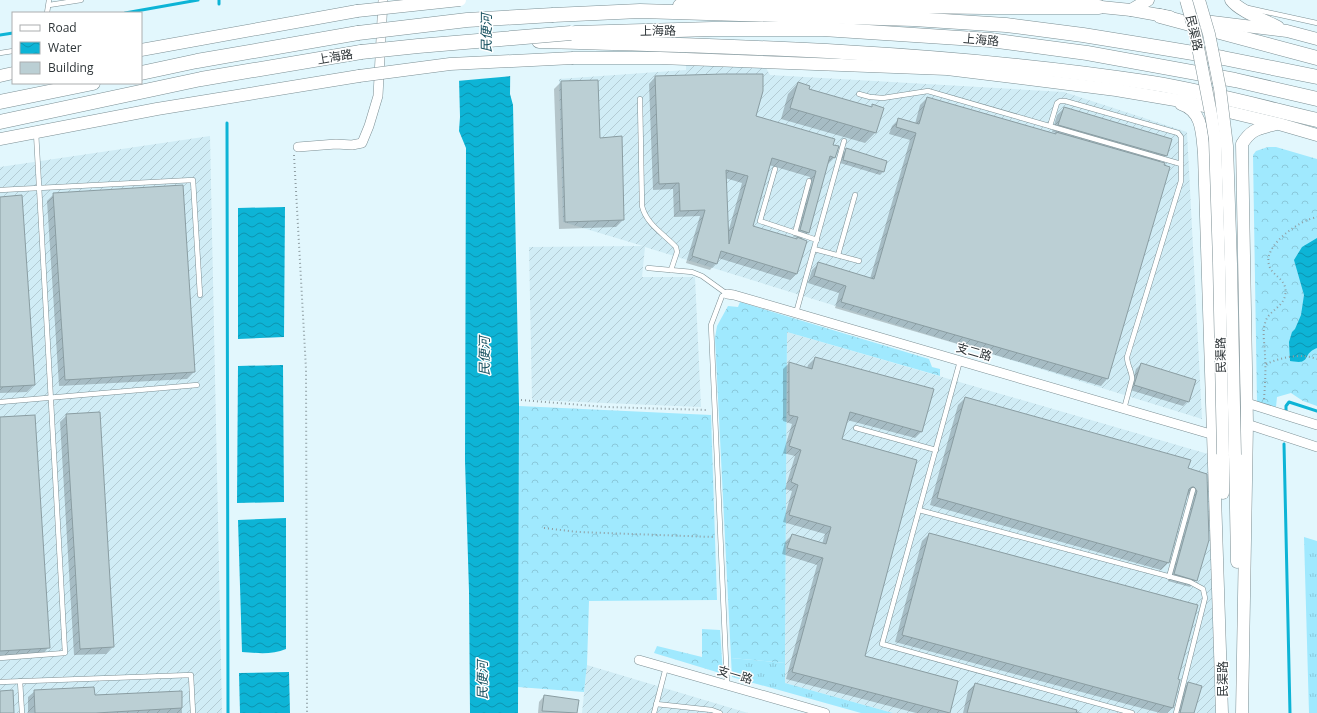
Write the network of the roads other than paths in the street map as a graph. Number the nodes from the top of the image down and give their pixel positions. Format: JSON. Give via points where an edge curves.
{"nodes":[{"id":1,"x":81,"y":0,"type":"edge"},
{"id":2,"x":383,"y":0,"type":"edge"},
{"id":3,"x":460,"y":0,"type":"edge"},
{"id":4,"x":1037,"y":0,"type":"edge"},
{"id":5,"x":1148,"y":0,"type":"edge"},
{"id":6,"x":1186,"y":0,"type":"edge"},
{"id":7,"x":1200,"y":0,"type":"edge"},
{"id":8,"x":49,"y":2,"type":"edge"},
{"id":9,"x":1233,"y":2,"type":"edge"},
{"id":10,"x":1099,"y":7,"type":"junction"},
{"id":11,"x":1131,"y":10,"type":"junction"},
{"id":12,"x":47,"y":12,"type":"edge"},
{"id":13,"x":640,"y":12,"type":"junction"},
{"id":14,"x":1160,"y":16,"type":"junction"},
{"id":15,"x":1317,"y":23,"type":"edge"},
{"id":16,"x":1286,"y":31,"type":"junction"},
{"id":17,"x":571,"y":37,"type":"junction"},
{"id":18,"x":1317,"y":39,"type":"edge"},
{"id":19,"x":12,"y":50,"type":"edge"},
{"id":20,"x":142,"y":50,"type":"edge"},
{"id":21,"x":0,"y":53,"type":"edge"},
{"id":22,"x":1317,"y":58,"type":"edge"},
{"id":23,"x":142,"y":73,"type":"edge"},
{"id":24,"x":12,"y":74,"type":"edge"},
{"id":25,"x":0,"y":76,"type":"edge"},
{"id":26,"x":1317,"y":77,"type":"edge"},
{"id":27,"x":88,"y":84,"type":"edge"},
{"id":28,"x":859,"y":94,"type":"dead end"},
{"id":29,"x":1160,"y":97,"type":"junction"},
{"id":30,"x":640,"y":98,"type":"dead end"},
{"id":31,"x":1317,"y":99,"type":"edge"},
{"id":32,"x":0,"y":102,"type":"edge"},
{"id":33,"x":1317,"y":120,"type":"edge"},
{"id":34,"x":0,"y":122,"type":"edge"},
{"id":35,"x":1279,"y":124,"type":"junction"},
{"id":36,"x":1050,"y":126,"type":"junction"},
{"id":37,"x":36,"y":132,"type":"junction"},
{"id":38,"x":1317,"y":135,"type":"edge"},
{"id":39,"x":0,"y":139,"type":"edge"},
{"id":40,"x":844,"y":142,"type":"dead end"},
{"id":41,"x":298,"y":147,"type":"road end"},
{"id":42,"x":1181,"y":164,"type":"junction"},
{"id":43,"x":775,"y":169,"type":"dead end"},
{"id":44,"x":809,"y":181,"type":"dead end"},
{"id":45,"x":38,"y":188,"type":"junction"},
{"id":46,"x":0,"y":190,"type":"edge"},
{"id":47,"x":855,"y":194,"type":"dead end"},
{"id":48,"x":795,"y":232,"type":"junction"},
{"id":49,"x":817,"y":240,"type":"junction"},
{"id":50,"x":814,"y":249,"type":"junction"},
{"id":51,"x":838,"y":255,"type":"junction"},
{"id":52,"x":859,"y":261,"type":"dead end"},
{"id":53,"x":648,"y":268,"type":"dead end"},
{"id":54,"x":671,"y":270,"type":"junction"},
{"id":55,"x":727,"y":294,"type":"junction"},
{"id":56,"x":200,"y":295,"type":"dead end"},
{"id":57,"x":796,"y":313,"type":"junction"},
{"id":58,"x":960,"y":361,"type":"junction"},
{"id":59,"x":197,"y":385,"type":"dead end"},
{"id":60,"x":50,"y":398,"type":"junction"},
{"id":61,"x":0,"y":402,"type":"edge"},
{"id":62,"x":1247,"y":403,"type":"junction"},
{"id":63,"x":1124,"y":408,"type":"junction"},
{"id":64,"x":1247,"y":424,"type":"junction"},
{"id":65,"x":1317,"y":425,"type":"edge"},
{"id":66,"x":856,"y":428,"type":"dead end"},
{"id":67,"x":1214,"y":435,"type":"junction"},
{"id":68,"x":1317,"y":447,"type":"edge"},
{"id":69,"x":936,"y":450,"type":"junction"},
{"id":70,"x":1229,"y":455,"type":"junction"},
{"id":71,"x":1193,"y":490,"type":"dead end"},
{"id":72,"x":919,"y":510,"type":"junction"},
{"id":73,"x":1169,"y":577,"type":"junction"},
{"id":74,"x":0,"y":658,"type":"edge"},
{"id":75,"x":639,"y":660,"type":"dead end"},
{"id":76,"x":666,"y":667,"type":"junction"},
{"id":77,"x":0,"y":682,"type":"edge"},
{"id":78,"x":20,"y":682,"type":"junction"},
{"id":79,"x":727,"y":685,"type":"junction"},
{"id":80,"x":656,"y":704,"type":"junction"},
{"id":81,"x":22,"y":713,"type":"edge"},
{"id":82,"x":193,"y":713,"type":"edge"},
{"id":83,"x":654,"y":713,"type":"edge"},
{"id":84,"x":720,"y":713,"type":"edge"},
{"id":85,"x":825,"y":713,"type":"edge"},
{"id":86,"x":1132,"y":713,"type":"edge"},
{"id":87,"x":1176,"y":713,"type":"edge"},
{"id":88,"x":1222,"y":713,"type":"edge"},
{"id":89,"x":1242,"y":713,"type":"edge"}],
"edges":[{"from":1,"to":8,"type":"lane"},
{"from":2,"to":41,"type":"street","via":[[378,96],[370,126],[362,143],[352,146],[336,144]]},
{"from":3,"to":20,"type":"main road","bridge":true,"via":[[357,11]]},
{"from":4,"to":10,"type":"main road"},
{"from":5,"to":11,"type":"main road"},
{"from":6,"to":70,"type":"main road","name":"民渠路","bridge":true,"via":[[1195,32],[1215,140]]},
{"from":7,"to":70,"type":"main road","name":"民渠路","bridge":true,"via":[[1220,89],[1227,146],[1232,264]]},
{"from":8,"to":12,"type":"lane"},
{"from":9,"to":15,"type":"lane"},
{"from":9,"to":16,"type":"main road"},
{"from":10,"to":11,"type":"main road"},
{"from":10,"to":13,"type":"highway","via":[[700,3]]},
{"from":11,"to":14,"type":"main road"},
{"from":13,"to":23,"type":"highway","name":"上海路","bridge":true,"via":[[467,20],[358,33]]},
{"from":13,"to":26,"type":"highway","name":"上海路","via":[[913,19],[1006,25],[1223,58]]},
{"from":14,"to":16,"type":"main road"},
{"from":14,"to":22,"type":"highway"},
{"from":16,"to":18,"type":"main road"},
{"from":17,"to":31,"type":"highway","name":"上海路","via":[[712,30],[823,29],[990,40],[1087,53],[1235,80]]},
{"from":17,"to":33,"type":"highway","via":[[813,50],[1040,68],[1202,93]]},
{"from":17,"to":34,"type":"highway","name":"上海路","bridge":true,"via":[[493,40],[361,52],[201,79]]},
{"from":19,"to":21,"type":"lane"},
{"from":24,"to":25,"type":"main road"},
{"from":27,"to":32,"type":"highway"},
{"from":28,"to":36,"type":"lane","via":[[883,98],[928,91]]},
{"from":29,"to":35,"type":"main road","name":"上海路"},
{"from":29,"to":37,"type":"main road","name":"上海路","bridge":true,"via":[[947,69],[660,58],[573,58],[450,64],[359,76]]},
{"from":29,"to":67,"type":"main road","name":"民渠路","via":[[1192,109],[1202,132]]},
{"from":30,"to":54,"type":"lane","via":[[643,212],[676,247],[677,252]]},
{"from":35,"to":38,"type":"main road","name":"上海路"},
{"from":35,"to":62,"type":"main road","name":"民渠路","via":[[1256,130],[1248,135],[1242,144]]},
{"from":36,"to":42,"type":"lane"},
{"from":36,"to":42,"type":"lane","via":[[1057,103],[1065,101],[1178,133],[1181,137]]},
{"from":37,"to":39,"type":"main road","name":"上海路"},
{"from":37,"to":45,"type":"lane"},
{"from":40,"to":49,"type":"lane"},
{"from":42,"to":63,"type":"lane","via":[[1181,181],[1127,357],[1132,379]]},
{"from":43,"to":48,"type":"lane","via":[[760,221]]},
{"from":44,"to":48,"type":"lane"},
{"from":45,"to":46,"type":"lane"},
{"from":45,"to":56,"type":"lane","via":[[193,180]]},
{"from":45,"to":60,"type":"lane"},
{"from":47,"to":51,"type":"lane"},
{"from":48,"to":49,"type":"lane"},
{"from":49,"to":50,"type":"lane"},
{"from":50,"to":51,"type":"lane"},
{"from":50,"to":57,"type":"lane"},
{"from":51,"to":52,"type":"lane"},
{"from":53,"to":54,"type":"lane"},
{"from":54,"to":55,"type":"lane","via":[[692,272],[702,276]]},
{"from":55,"to":57,"type":"street","name":"支二路"},
{"from":55,"to":79,"type":"lane","via":[[722,296],[711,325]]},
{"from":57,"to":58,"type":"street","name":"支二路"},
{"from":58,"to":63,"type":"street","name":"支二路"},
{"from":58,"to":69,"type":"lane"},
{"from":59,"to":60,"type":"lane"},
{"from":60,"to":61,"type":"lane"},
{"from":60,"to":74,"type":"lane","via":[[65,653]]},
{"from":62,"to":64,"type":"main road","name":"民渠路"},
{"from":62,"to":65,"type":"street"},
{"from":63,"to":67,"type":"street","name":"支二路"},
{"from":64,"to":68,"type":"street"},
{"from":64,"to":89,"type":"main road","name":"民渠路"},
{"from":66,"to":69,"type":"lane"},
{"from":67,"to":88,"type":"main road","name":"民渠路"},
{"from":69,"to":72,"type":"lane"},
{"from":70,"to":88,"type":"main road","name":"民渠路"},
{"from":70,"to":89,"type":"main road","name":"民渠路"},
{"from":71,"to":73,"type":"lane"},
{"from":72,"to":73,"type":"lane"},
{"from":72,"to":86,"type":"lane","via":[[882,644]]},
{"from":73,"to":87,"type":"lane","via":[[1190,582],[1203,589],[1205,598]]},
{"from":75,"to":76,"type":"street","name":"支一路"},
{"from":76,"to":79,"type":"street","name":"支一路"},
{"from":76,"to":80,"type":"lane"},
{"from":77,"to":78,"type":"lane"},
{"from":78,"to":81,"type":"lane"},
{"from":78,"to":82,"type":"lane","via":[[191,675]]},
{"from":79,"to":85,"type":"street","name":"支一路"},
{"from":80,"to":83,"type":"lane"},
{"from":80,"to":84,"type":"lane"}]}
